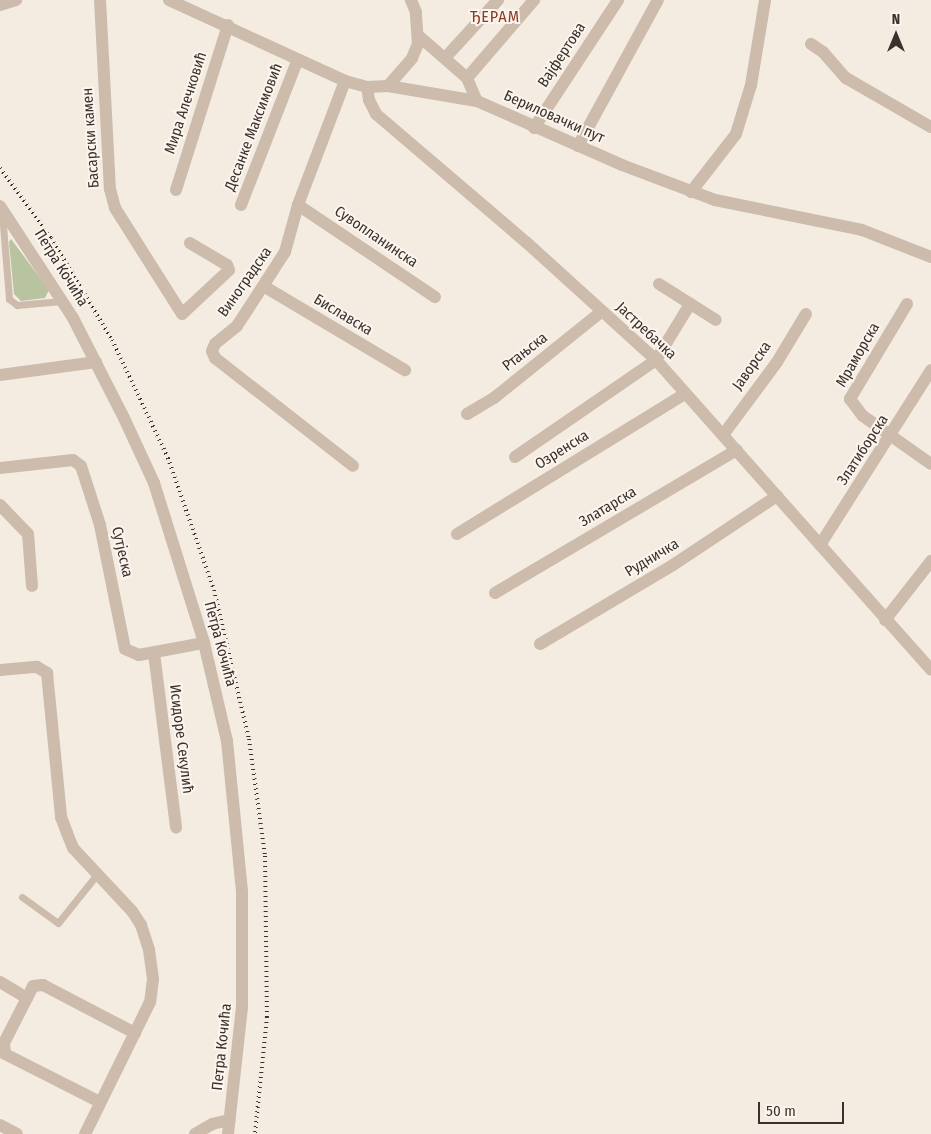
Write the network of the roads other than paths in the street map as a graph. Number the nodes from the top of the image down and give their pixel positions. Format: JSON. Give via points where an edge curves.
{"nodes":[{"id":1,"x":16,"y":0,"type":"edge"},
{"id":2,"x":100,"y":0,"type":"edge"},
{"id":3,"x":169,"y":0,"type":"edge"},
{"id":4,"x":498,"y":0,"type":"edge"},
{"id":5,"x":534,"y":0,"type":"edge"},
{"id":6,"x":618,"y":0,"type":"edge"},
{"id":7,"x":658,"y":0,"type":"edge"},
{"id":8,"x":766,"y":0,"type":"edge"},
{"id":9,"x":417,"y":2,"type":"edge"},
{"id":10,"x":0,"y":5,"type":"edge"},
{"id":11,"x":228,"y":25,"type":"junction"},
{"id":12,"x":420,"y":37,"type":"junction"},
{"id":13,"x":811,"y":44,"type":"dead end"},
{"id":14,"x":445,"y":58,"type":"junction"},
{"id":15,"x":297,"y":62,"type":"junction"},
{"id":16,"x":467,"y":78,"type":"junction"},
{"id":17,"x":345,"y":81,"type":"junction"},
{"id":18,"x":388,"y":86,"type":"junction"},
{"id":19,"x":367,"y":87,"type":"junction"},
{"id":20,"x":477,"y":101,"type":"junction"},
{"id":21,"x":931,"y":127,"type":"edge"},
{"id":22,"x":534,"y":128,"type":"junction"},
{"id":23,"x":578,"y":146,"type":"junction"},
{"id":24,"x":176,"y":190,"type":"dead end"},
{"id":25,"x":691,"y":192,"type":"junction"},
{"id":26,"x":241,"y":204,"type":"dead end"},
{"id":27,"x":298,"y":204,"type":"junction"},
{"id":28,"x":1,"y":207,"type":"edge"},
{"id":29,"x":190,"y":243,"type":"dead end"},
{"id":30,"x":931,"y":257,"type":"edge"},
{"id":31,"x":659,"y":284,"type":"dead end"},
{"id":32,"x":265,"y":287,"type":"junction"},
{"id":33,"x":435,"y":297,"type":"dead end"},
{"id":34,"x":62,"y":301,"type":"junction"},
{"id":35,"x":690,"y":304,"type":"junction"},
{"id":36,"x":907,"y":304,"type":"dead end"},
{"id":37,"x":602,"y":312,"type":"junction"},
{"id":38,"x":806,"y":314,"type":"dead end"},
{"id":39,"x":716,"y":320,"type":"dead end"},
{"id":40,"x":656,"y":360,"type":"junction"},
{"id":41,"x":96,"y":362,"type":"junction"},
{"id":42,"x":404,"y":370,"type":"dead end"},
{"id":43,"x":931,"y":370,"type":"edge"},
{"id":44,"x":0,"y":375,"type":"edge"},
{"id":45,"x":685,"y":394,"type":"junction"},
{"id":46,"x":466,"y":414,"type":"dead end"},
{"id":47,"x":723,"y":435,"type":"junction"},
{"id":48,"x":892,"y":436,"type":"junction"},
{"id":49,"x":738,"y":450,"type":"junction"},
{"id":50,"x":516,"y":457,"type":"dead end"},
{"id":51,"x":931,"y":464,"type":"edge"},
{"id":52,"x":353,"y":466,"type":"dead end"},
{"id":53,"x":0,"y":468,"type":"edge"},
{"id":54,"x":777,"y":496,"type":"junction"},
{"id":55,"x":0,"y":505,"type":"edge"},
{"id":56,"x":456,"y":534,"type":"dead end"},
{"id":57,"x":820,"y":545,"type":"junction"},
{"id":58,"x":931,"y":562,"type":"edge"},
{"id":59,"x":32,"y":586,"type":"dead end"},
{"id":60,"x":495,"y":593,"type":"dead end"},
{"id":61,"x":885,"y":620,"type":"junction"},
{"id":62,"x":204,"y":643,"type":"junction"},
{"id":63,"x":540,"y":644,"type":"dead end"},
{"id":64,"x":154,"y":653,"type":"junction"},
{"id":65,"x":0,"y":670,"type":"edge"},
{"id":66,"x":931,"y":670,"type":"edge"},
{"id":67,"x":176,"y":828,"type":"dead end"},
{"id":68,"x":98,"y":873,"type":"junction"},
{"id":69,"x":22,"y":898,"type":"dead end"},
{"id":70,"x":0,"y":982,"type":"edge"},
{"id":71,"x":27,"y":998,"type":"junction"},
{"id":72,"x":135,"y":1033,"type":"junction"},
{"id":73,"x":100,"y":1102,"type":"junction"},
{"id":74,"x":230,"y":1120,"type":"junction"},
{"id":75,"x":0,"y":1125,"type":"edge"},
{"id":76,"x":15,"y":1134,"type":"edge"},
{"id":77,"x":85,"y":1134,"type":"edge"},
{"id":78,"x":195,"y":1134,"type":"edge"},
{"id":79,"x":228,"y":1134,"type":"edge"}],
"edges":[{"from":1,"to":10,"type":"street"},
{"from":2,"to":29,"type":"street","name":"Басарски камен","via":[[110,189],[115,208],[182,314],[229,270],[227,265]]},
{"from":3,"to":11,"type":"street","name":"Бериловачки пут"},
{"from":4,"to":14,"type":"street"},
{"from":5,"to":16,"type":"street"},
{"from":6,"to":22,"type":"street","name":"Вајфертова"},
{"from":7,"to":23,"type":"street"},
{"from":8,"to":25,"type":"street","via":[[751,85],[736,134]]},
{"from":9,"to":12,"type":"street"},
{"from":11,"to":15,"type":"street","name":"Бериловачки пут"},
{"from":11,"to":24,"type":"street","name":"Мира Алечковић"},
{"from":12,"to":14,"type":"street"},
{"from":12,"to":18,"type":"street","via":[[412,58]]},
{"from":13,"to":21,"type":"street","via":[[824,52],[846,78]]},
{"from":14,"to":16,"type":"street"},
{"from":15,"to":17,"type":"street","name":"Бериловачки пут"},
{"from":15,"to":26,"type":"street","name":"Десанке Максимовић"},
{"from":16,"to":20,"type":"street"},
{"from":17,"to":19,"type":"street","name":"Бериловачки пут"},
{"from":17,"to":27,"type":"street","name":"Виноградска"},
{"from":18,"to":19,"type":"street","name":"Бериловачки пут"},
{"from":18,"to":20,"type":"street","name":"Бериловачки пут"},
{"from":19,"to":37,"type":"street","name":"Јастребачка","via":[[376,114],[526,242]]},
{"from":20,"to":22,"type":"street","name":"Бериловачки пут"},
{"from":22,"to":23,"type":"street","name":"Бериловачки пут"},
{"from":23,"to":25,"type":"street","name":"Бериловачки пут"},
{"from":25,"to":30,"type":"street","name":"Бериловачки пут","via":[[739,206],[862,230]]},
{"from":27,"to":32,"type":"street","name":"Виноградска","via":[[285,252]]},
{"from":27,"to":33,"type":"street","name":"Сувопланинска"},
{"from":28,"to":34,"type":"street","name":"Петра Кочића"},
{"from":28,"to":34,"type":"lane","via":[[9,299],[18,305]]},
{"from":31,"to":35,"type":"street"},
{"from":32,"to":42,"type":"street","name":"Биславска"},
{"from":32,"to":52,"type":"street","name":"Виноградска","via":[[237,326],[215,344],[213,354]]},
{"from":34,"to":41,"type":"street","name":"Петра Кочића"},
{"from":35,"to":39,"type":"street"},
{"from":35,"to":40,"type":"street"},
{"from":36,"to":48,"type":"street","name":"Мраморска","via":[[850,399],[854,408]]},
{"from":37,"to":40,"type":"street","name":"Јастребачка"},
{"from":37,"to":46,"type":"street","name":"Ртањска","via":[[494,398]]},
{"from":38,"to":47,"type":"street","name":"Јаворска","via":[[777,362]]},
{"from":40,"to":45,"type":"street","name":"Јастребачка"},
{"from":40,"to":50,"type":"street"},
{"from":41,"to":44,"type":"street"},
{"from":41,"to":62,"type":"street","name":"Петра Кочића","via":[[154,483]]},
{"from":43,"to":48,"type":"street","name":"Златиборска"},
{"from":45,"to":47,"type":"street","name":"Јастребачка"},
{"from":45,"to":56,"type":"street","name":"Озренска"},
{"from":47,"to":49,"type":"street","name":"Јастребачка"},
{"from":48,"to":51,"type":"street"},
{"from":48,"to":57,"type":"street","name":"Златиборска"},
{"from":49,"to":54,"type":"street","name":"Јастребачка"},
{"from":49,"to":60,"type":"street","name":"Златарска"},
{"from":53,"to":64,"type":"street","name":"Сутјеска","via":[[79,462],[100,526],[117,600],[123,646],[132,654]]},
{"from":54,"to":57,"type":"street","name":"Јастребачка"},
{"from":54,"to":63,"type":"street","name":"Рудничка","via":[[674,565]]},
{"from":55,"to":59,"type":"street","via":[[28,534]]},
{"from":57,"to":61,"type":"street","name":"Јастребачка"},
{"from":58,"to":61,"type":"street"},
{"from":61,"to":66,"type":"street","name":"Јастребачка"},
{"from":62,"to":64,"type":"street","name":"Сутјеска"},
{"from":62,"to":74,"type":"street","name":"Петра Кочића","via":[[227,740],[242,892],[242,1007]]},
{"from":64,"to":67,"type":"street","name":"Исидоре Секулић"},
{"from":65,"to":68,"type":"street","via":[[37,667],[47,673],[61,817],[73,848]]},
{"from":68,"to":69,"type":"lane","via":[[58,923]]},
{"from":68,"to":72,"type":"street","via":[[132,910],[149,950],[153,980],[150,1002]]},
{"from":70,"to":71,"type":"street"},
{"from":71,"to":72,"type":"street","via":[[33,986],[41,984]]},
{"from":71,"to":73,"type":"street","via":[[4,1043],[5,1054]]},
{"from":72,"to":73,"type":"street"},
{"from":73,"to":77,"type":"street"},
{"from":74,"to":78,"type":"street","via":[[212,1124]]},
{"from":74,"to":79,"type":"street","name":"Петра Кочића"},
{"from":75,"to":76,"type":"street"}]}
